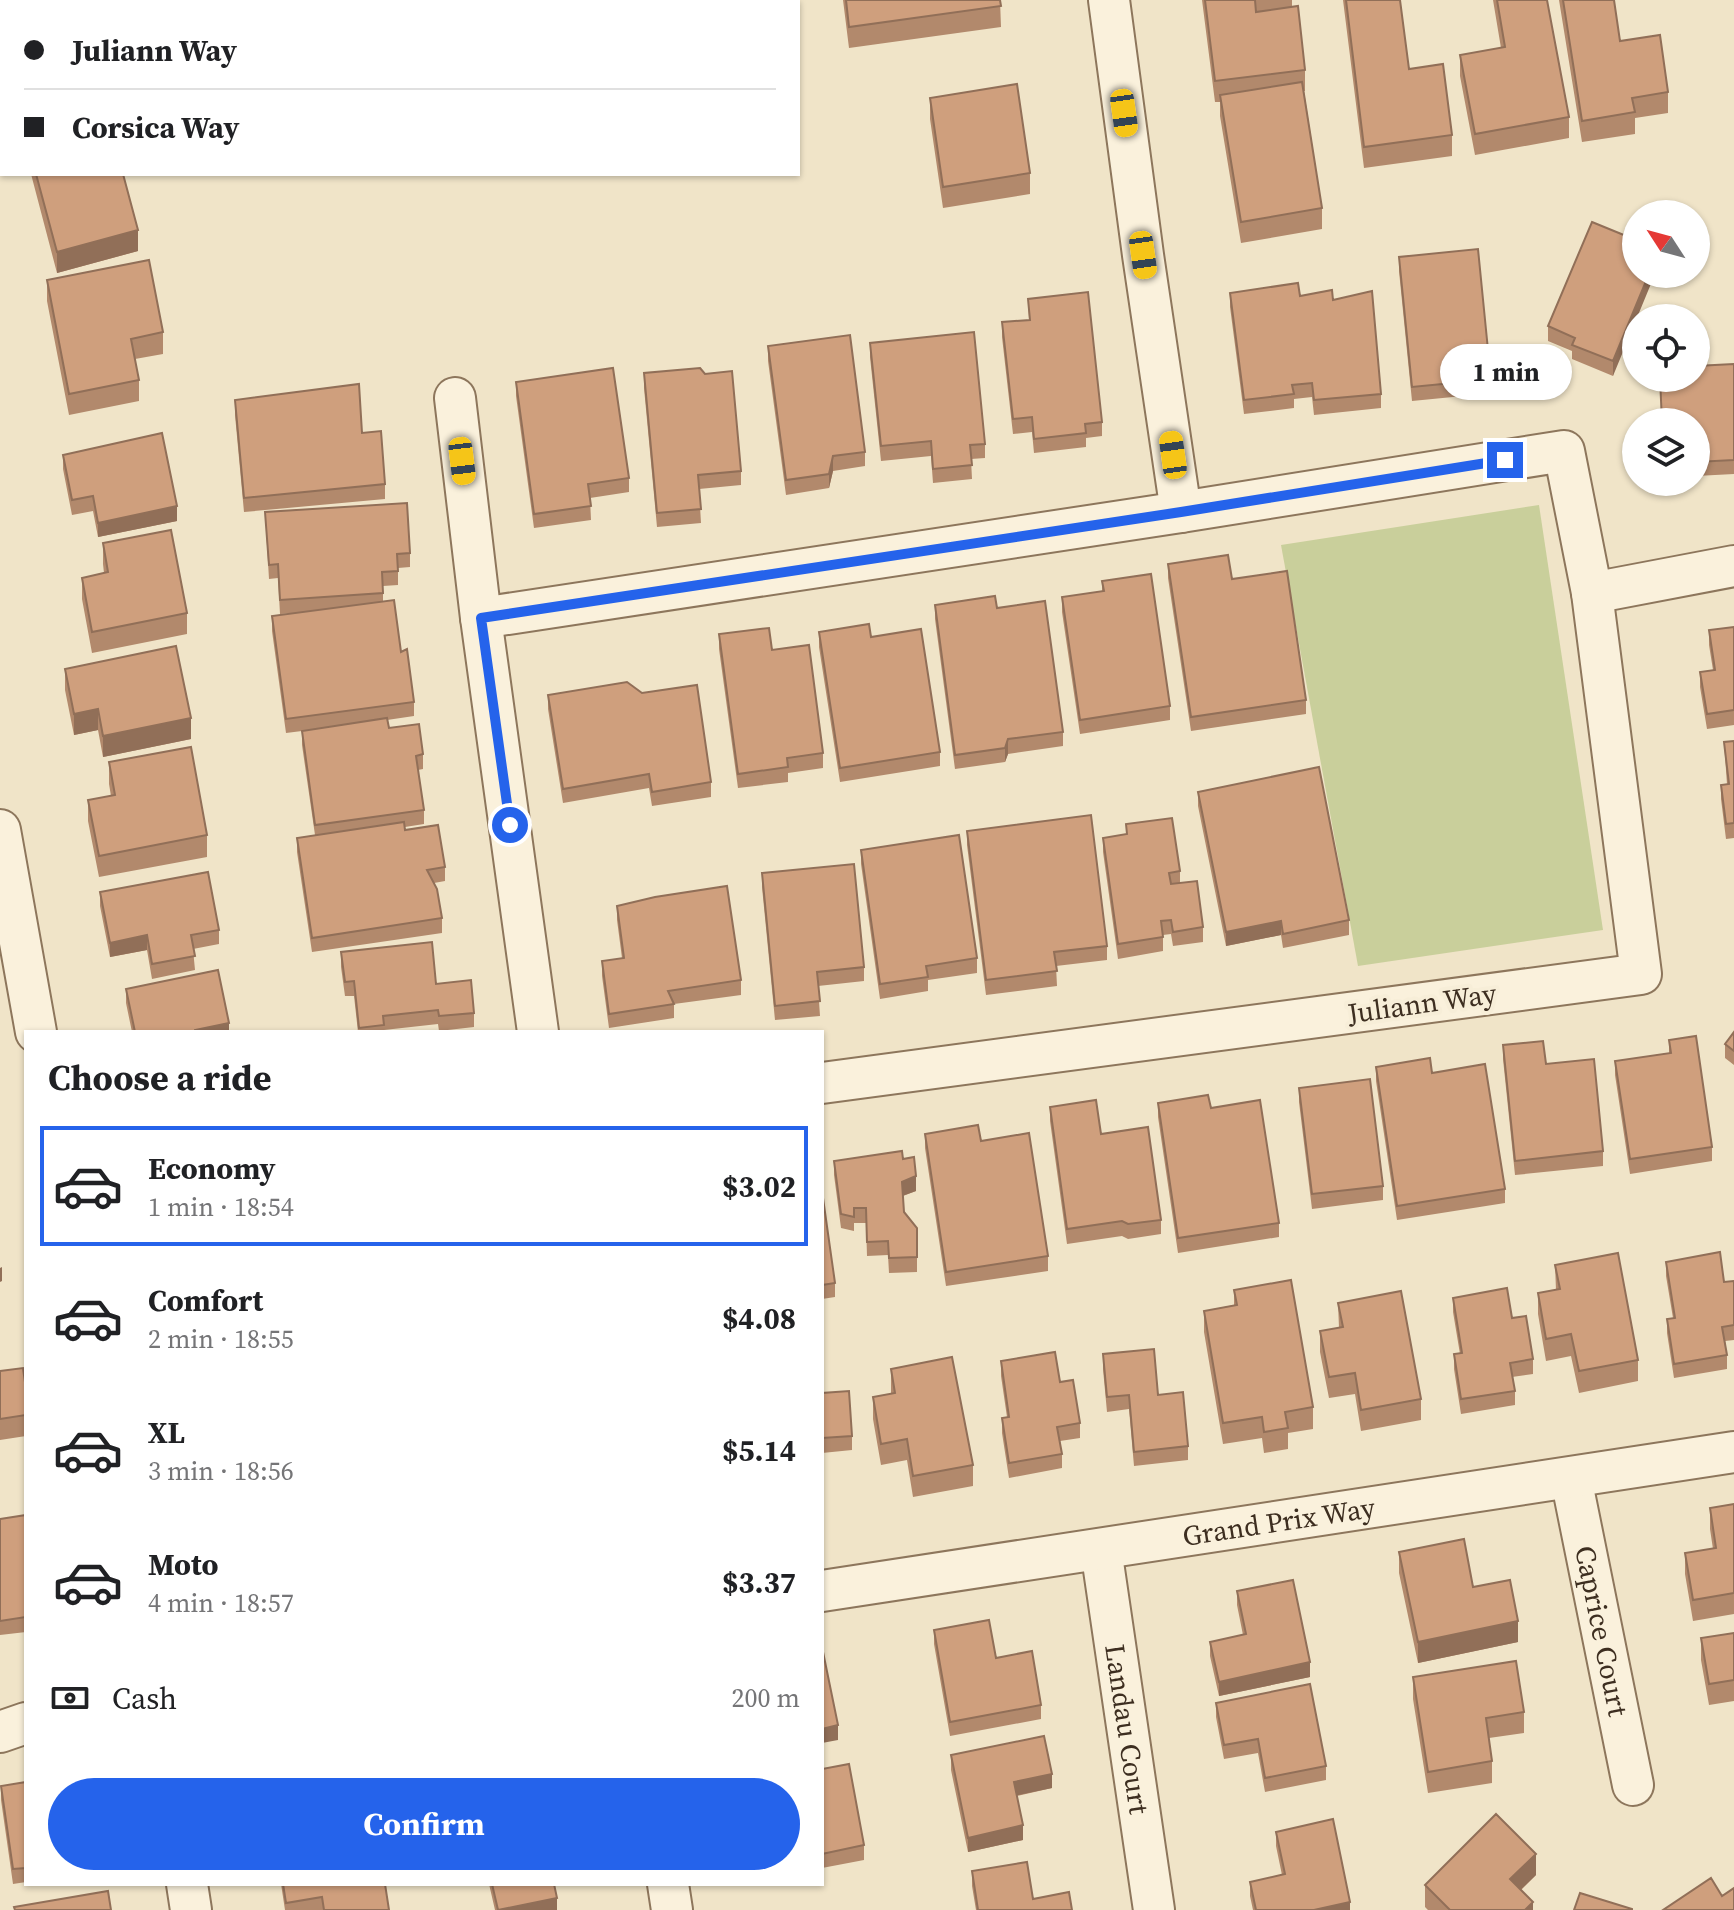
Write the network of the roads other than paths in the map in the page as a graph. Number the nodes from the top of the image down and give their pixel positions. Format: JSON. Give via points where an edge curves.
{"nodes":[{"id":1,"x":1109,"y":0,"type":"edge"},
{"id":2,"x":455,"y":398,"type":"dead end"},
{"id":3,"x":1181,"y":512,"type":"junction"},
{"id":4,"x":1734,"y":566,"type":"edge"},
{"id":5,"x":1592,"y":593,"type":"junction"},
{"id":6,"x":481,"y":618,"type":"junction"},
{"id":7,"x":0,"y":830,"type":"edge"},
{"id":8,"x":0,"y":838,"type":"edge"},
{"id":9,"x":36,"y":1030,"type":"edge"},
{"id":10,"x":538,"y":1030,"type":"edge"},
{"id":11,"x":824,"y":1083,"type":"edge"},
{"id":12,"x":1734,"y":1452,"type":"edge"},
{"id":13,"x":1571,"y":1478,"type":"junction"},
{"id":14,"x":1101,"y":1549,"type":"junction"},
{"id":15,"x":824,"y":1591,"type":"edge"},
{"id":16,"x":24,"y":1724,"type":"edge"},
{"id":17,"x":0,"y":1732,"type":"edge"},
{"id":18,"x":1633,"y":1785,"type":"dead end"},
{"id":19,"x":187,"y":1886,"type":"edge"},
{"id":20,"x":668,"y":1886,"type":"edge"},
{"id":21,"x":191,"y":1910,"type":"edge"},
{"id":22,"x":672,"y":1910,"type":"edge"},
{"id":23,"x":1154,"y":1910,"type":"edge"}],
"edges":[{"from":1,"to":3,"type":"street"},
{"from":2,"to":6,"type":"street"},
{"from":3,"to":5,"type":"street","via":[[1564,451]]},
{"from":3,"to":6,"type":"street"},
{"from":4,"to":5,"type":"street"},
{"from":5,"to":11,"type":"street","name":"Juliann Way","via":[[1641,974]]},
{"from":6,"to":10,"type":"street"},
{"from":7,"to":8,"type":"street"},
{"from":8,"to":9,"type":"street"},
{"from":12,"to":13,"type":"street","name":"Grand Prix Way"},
{"from":13,"to":14,"type":"street","name":"Grand Prix Way"},
{"from":13,"to":18,"type":"street","name":"Caprice Court"},
{"from":14,"to":15,"type":"street","name":"Grand Prix Way"},
{"from":14,"to":23,"type":"street","name":"Landau Court"},
{"from":16,"to":17,"type":"street"},
{"from":19,"to":21,"type":"street"},
{"from":20,"to":22,"type":"street"}]}
